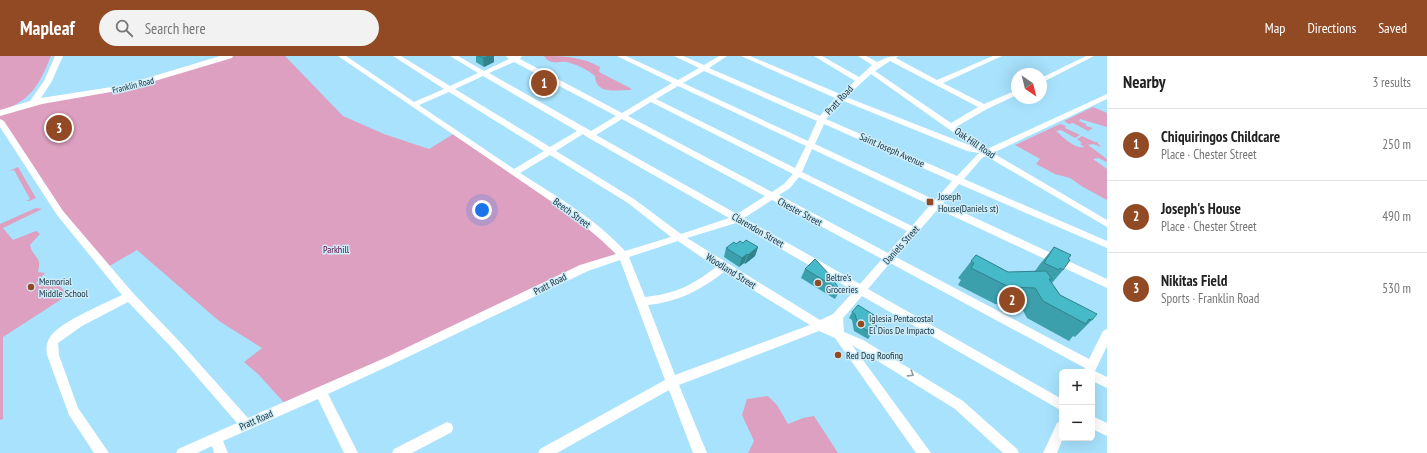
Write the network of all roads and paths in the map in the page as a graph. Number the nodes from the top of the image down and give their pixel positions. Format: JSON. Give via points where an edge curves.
{"nodes":[{"id":1,"x":59,"y":56,"type":"edge"},
{"id":2,"x":229,"y":56,"type":"edge"},
{"id":3,"x":341,"y":56,"type":"edge"},
{"id":4,"x":396,"y":56,"type":"edge"},
{"id":5,"x":453,"y":56,"type":"edge"},
{"id":6,"x":620,"y":56,"type":"edge"},
{"id":7,"x":677,"y":56,"type":"edge"},
{"id":8,"x":724,"y":56,"type":"edge"},
{"id":9,"x":744,"y":56,"type":"edge"},
{"id":10,"x":817,"y":56,"type":"edge"},
{"id":11,"x":861,"y":56,"type":"edge"},
{"id":12,"x":999,"y":56,"type":"edge"},
{"id":13,"x":1091,"y":56,"type":"edge"},
{"id":14,"x":514,"y":57,"type":"edge"},
{"id":15,"x":893,"y":57,"type":"edge"},
{"id":16,"x":704,"y":68,"type":"junction"},
{"id":17,"x":874,"y":68,"type":"junction"},
{"id":18,"x":483,"y":73,"type":"junction"},
{"id":19,"x":1047,"y":78,"type":"edge"},
{"id":20,"x":859,"y":80,"type":"junction"},
{"id":21,"x":938,"y":82,"type":"junction"},
{"id":22,"x":677,"y":83,"type":"junction"},
{"id":23,"x":449,"y":88,"type":"junction"},
{"id":24,"x":1011,"y":95,"type":"edge"},
{"id":25,"x":1107,"y":96,"type":"edge"},
{"id":26,"x":840,"y":97,"type":"junction"},
{"id":27,"x":650,"y":99,"type":"junction"},
{"id":28,"x":34,"y":102,"type":"junction"},
{"id":29,"x":414,"y":105,"type":"junction"},
{"id":30,"x":984,"y":108,"type":"junction"},
{"id":31,"x":0,"y":113,"type":"edge"},
{"id":32,"x":621,"y":116,"type":"junction"},
{"id":33,"x":822,"y":120,"type":"junction"},
{"id":34,"x":0,"y":121,"type":"edge"},
{"id":35,"x":950,"y":127,"type":"junction"},
{"id":36,"x":586,"y":133,"type":"junction"},
{"id":37,"x":810,"y":145,"type":"junction"},
{"id":38,"x":551,"y":151,"type":"junction"},
{"id":39,"x":986,"y":152,"type":"junction"},
{"id":40,"x":513,"y":173,"type":"junction"},
{"id":41,"x":797,"y":173,"type":"junction"},
{"id":42,"x":959,"y":179,"type":"junction"},
{"id":43,"x":772,"y":197,"type":"junction"},
{"id":44,"x":937,"y":204,"type":"junction"},
{"id":45,"x":737,"y":219,"type":"junction"},
{"id":46,"x":1107,"y":224,"type":"edge"},
{"id":47,"x":914,"y":231,"type":"junction"},
{"id":48,"x":679,"y":237,"type":"junction"},
{"id":49,"x":1107,"y":245,"type":"edge"},
{"id":50,"x":623,"y":256,"type":"junction"},
{"id":51,"x":888,"y":259,"type":"junction"},
{"id":52,"x":724,"y":267,"type":"junction"},
{"id":53,"x":1107,"y":284,"type":"edge"},
{"id":54,"x":860,"y":290,"type":"junction"},
{"id":55,"x":129,"y":296,"type":"junction"},
{"id":56,"x":642,"y":302,"type":"junction"},
{"id":57,"x":837,"y":317,"type":"junction"},
{"id":58,"x":820,"y":327,"type":"junction"},
{"id":59,"x":840,"y":335,"type":"junction"},
{"id":60,"x":1106,"y":338,"type":"edge"},
{"id":61,"x":883,"y":357,"type":"junction"},
{"id":62,"x":1087,"y":369,"type":"edge"},
{"id":63,"x":1092,"y":369,"type":"edge"},
{"id":64,"x":866,"y":372,"type":"junction"},
{"id":65,"x":1095,"y":374,"type":"edge"},
{"id":66,"x":672,"y":382,"type":"junction"},
{"id":67,"x":1107,"y":383,"type":"edge"},
{"id":68,"x":320,"y":391,"type":"junction"},
{"id":69,"x":1059,"y":403,"type":"edge"},
{"id":70,"x":246,"y":424,"type":"junction"},
{"id":71,"x":1095,"y":424,"type":"edge"},
{"id":72,"x":447,"y":428,"type":"dead end"},
{"id":73,"x":1107,"y":430,"type":"edge"},
{"id":74,"x":1059,"y":434,"type":"edge"},
{"id":75,"x":216,"y":439,"type":"junction"},
{"id":76,"x":102,"y":453,"type":"edge"},
{"id":77,"x":183,"y":453,"type":"edge"},
{"id":78,"x":221,"y":453,"type":"edge"},
{"id":79,"x":351,"y":453,"type":"edge"},
{"id":80,"x":399,"y":453,"type":"edge"},
{"id":81,"x":545,"y":453,"type":"edge"},
{"id":82,"x":700,"y":453,"type":"edge"},
{"id":83,"x":924,"y":453,"type":"edge"},
{"id":84,"x":1012,"y":453,"type":"edge"},
{"id":85,"x":1050,"y":453,"type":"edge"}],
"edges":[{"from":1,"to":28,"type":"main road","via":[[48,81]]},
{"from":2,"to":28,"type":"main road","name":"Franklin Road","via":[[125,87]]},
{"from":3,"to":29,"type":"street","name":"Beech Street"},
{"from":4,"to":23,"type":"street","name":"Woodland Street"},
{"from":5,"to":18,"type":"street","name":"Clarendon Street"},
{"from":6,"to":22,"type":"street"},
{"from":7,"to":16,"type":"street","name":"Saint Joseph Avenue"},
{"from":8,"to":16,"type":"street"},
{"from":9,"to":26,"type":"street"},
{"from":10,"to":20,"type":"street"},
{"from":11,"to":17,"type":"street","name":"Oak Hill Road"},
{"from":12,"to":21,"type":"street"},
{"from":13,"to":19,"type":"street"},
{"from":14,"to":18,"type":"street"},
{"from":14,"to":32,"type":"street","name":"Chester Street"},
{"from":15,"to":17,"type":"street"},
{"from":15,"to":21,"type":"street"},
{"from":16,"to":22,"type":"street"},
{"from":16,"to":33,"type":"street","name":"Saint Joseph Avenue"},
{"from":17,"to":20,"type":"street","name":"Pratt Road"},
{"from":17,"to":35,"type":"street","name":"Oak Hill Road"},
{"from":18,"to":23,"type":"street"},
{"from":18,"to":36,"type":"street","name":"Clarendon Street"},
{"from":20,"to":26,"type":"street","name":"Pratt Road"},
{"from":21,"to":30,"type":"street"},
{"from":22,"to":27,"type":"street"},
{"from":22,"to":37,"type":"street"},
{"from":23,"to":29,"type":"street"},
{"from":23,"to":38,"type":"street","name":"Woodland Street"},
{"from":24,"to":30,"type":"street"},
{"from":25,"to":39,"type":"street","name":"Daniels Street"},
{"from":26,"to":33,"type":"street","name":"Pratt Road"},
{"from":26,"to":39,"type":"street","via":[[970,149]]},
{"from":27,"to":32,"type":"street"},
{"from":27,"to":41,"type":"street"},
{"from":28,"to":31,"type":"main road","name":"Franklin Road"},
{"from":29,"to":40,"type":"street","name":"Beech Street"},
{"from":30,"to":35,"type":"street"},
{"from":32,"to":36,"type":"street"},
{"from":32,"to":43,"type":"street","name":"Chester Street"},
{"from":33,"to":37,"type":"street","name":"Pratt Road"},
{"from":33,"to":42,"type":"street","name":"Saint Joseph Avenue"},
{"from":34,"to":55,"type":"street","via":[[60,213]]},
{"from":35,"to":39,"type":"street","name":"Oak Hill Road"},
{"from":36,"to":38,"type":"street"},
{"from":36,"to":45,"type":"street","name":"Clarendon Street"},
{"from":37,"to":41,"type":"street","name":"Pratt Road"},
{"from":37,"to":44,"type":"street"},
{"from":38,"to":40,"type":"street"},
{"from":38,"to":48,"type":"street","name":"Woodland Street","via":[[631,200]]},
{"from":39,"to":42,"type":"street","name":"Daniels Street","via":[[979,156]]},
{"from":39,"to":46,"type":"street","name":"Oak Hill Road"},
{"from":40,"to":50,"type":"street","name":"Beech Street","via":[[577,215]]},
{"from":41,"to":43,"type":"street","name":"Pratt Road","via":[[791,183]]},
{"from":41,"to":47,"type":"street"},
{"from":42,"to":44,"type":"street","name":"Daniels Street"},
{"from":42,"to":49,"type":"street","name":"Saint Joseph Avenue"},
{"from":43,"to":45,"type":"street","name":"Pratt Road"},
{"from":43,"to":51,"type":"street","name":"Chester Street"},
{"from":44,"to":47,"type":"street","name":"Daniels Street"},
{"from":44,"to":53,"type":"street"},
{"from":45,"to":48,"type":"street","name":"Pratt Road"},
{"from":45,"to":54,"type":"street","name":"Clarendon Street"},
{"from":47,"to":51,"type":"street","name":"Daniels Street"},
{"from":48,"to":50,"type":"street","name":"Pratt Road"},
{"from":48,"to":52,"type":"street","name":"Woodland Street"},
{"from":50,"to":56,"type":"street","name":"Beech Street"},
{"from":50,"to":68,"type":"street","name":"Pratt Road","via":[[584,268],[516,302]]},
{"from":51,"to":54,"type":"street","name":"Daniels Street"},
{"from":51,"to":62,"type":"street","name":"Chester Street"},
{"from":52,"to":56,"type":"street","via":[[698,287],[682,294]]},
{"from":52,"to":58,"type":"street","name":"Woodland Street"},
{"from":54,"to":57,"type":"street","name":"Daniels Street"},
{"from":54,"to":69,"type":"street","name":"Clarendon Street"},
{"from":55,"to":70,"type":"street"},
{"from":55,"to":76,"type":"street","via":[[62,333],[52,345],[53,355],[73,411]]},
{"from":56,"to":66,"type":"street","name":"Beech Street"},
{"from":57,"to":58,"type":"street","name":"Daniels Street"},
{"from":57,"to":59,"type":"street"},
{"from":58,"to":59,"type":"street","name":"Woodland Street"},
{"from":58,"to":66,"type":"street","name":"Daniels Street"},
{"from":59,"to":61,"type":"street","name":"Woodland Street"},
{"from":59,"to":64,"type":"street"},
{"from":60,"to":63,"type":"street"},
{"from":61,"to":64,"type":"street","via":[[868,358],[864,365]]},
{"from":61,"to":84,"type":"street","name":"Woodland Street","one_way":true,"via":[[959,405]]},
{"from":64,"to":83,"type":"street"},
{"from":65,"to":67,"type":"street","name":"Chester Street"},
{"from":66,"to":81,"type":"street","name":"Daniels Street"},
{"from":66,"to":82,"type":"street","name":"Beech Street"},
{"from":68,"to":70,"type":"street","name":"Pratt Road"},
{"from":68,"to":79,"type":"street"},
{"from":70,"to":75,"type":"street","name":"Pratt Road"},
{"from":71,"to":73,"type":"street"},
{"from":72,"to":80,"type":"street"},
{"from":74,"to":85,"type":"street"},
{"from":75,"to":77,"type":"street","name":"Pratt Road"},
{"from":75,"to":78,"type":"street"}]}
